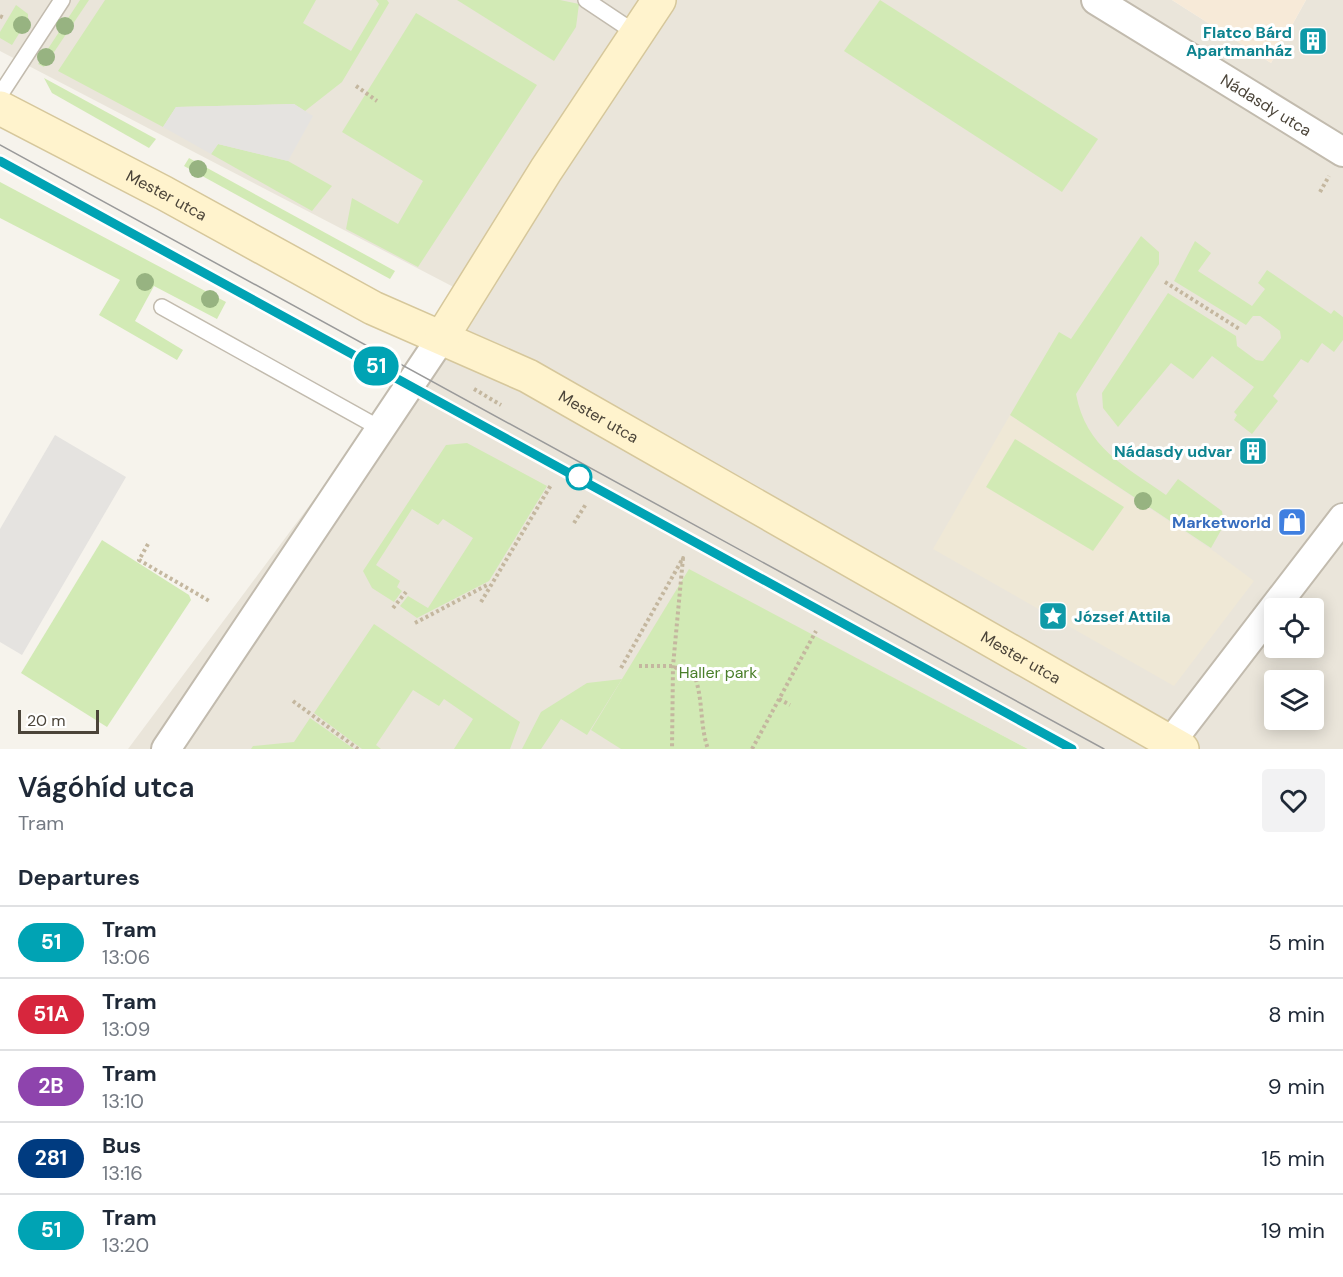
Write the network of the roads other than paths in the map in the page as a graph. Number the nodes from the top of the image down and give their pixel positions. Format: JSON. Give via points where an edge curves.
{"nodes":[{"id":1,"x":62,"y":0,"type":"edge"},
{"id":2,"x":586,"y":0,"type":"edge"},
{"id":3,"x":659,"y":0,"type":"edge"},
{"id":4,"x":1096,"y":0,"type":"edge"},
{"id":5,"x":637,"y":34,"type":"junction"},
{"id":6,"x":0,"y":95,"type":"edge"},
{"id":7,"x":0,"y":108,"type":"edge"},
{"id":8,"x":1343,"y":152,"type":"edge"},
{"id":9,"x":162,"y":307,"type":"dead end"},
{"id":10,"x":442,"y":337,"type":"junction"},
{"id":11,"x":382,"y":430,"type":"junction"},
{"id":12,"x":1343,"y":518,"type":"edge"},
{"id":13,"x":1176,"y":746,"type":"edge"},
{"id":14,"x":166,"y":749,"type":"edge"}],
"edges":[{"from":1,"to":6,"type":"lane"},
{"from":2,"to":5,"type":"lane"},
{"from":3,"to":5,"type":"street"},
{"from":4,"to":8,"type":"street","name":"Nádasdy utca"},
{"from":5,"to":10,"type":"street"},
{"from":7,"to":10,"type":"street","name":"Mester utca","via":[[373,308]]},
{"from":9,"to":11,"type":"lane"},
{"from":10,"to":11,"type":"street"},
{"from":10,"to":13,"type":"street","name":"Mester utca","via":[[528,376]]},
{"from":11,"to":14,"type":"street"},
{"from":12,"to":13,"type":"street"}]}
